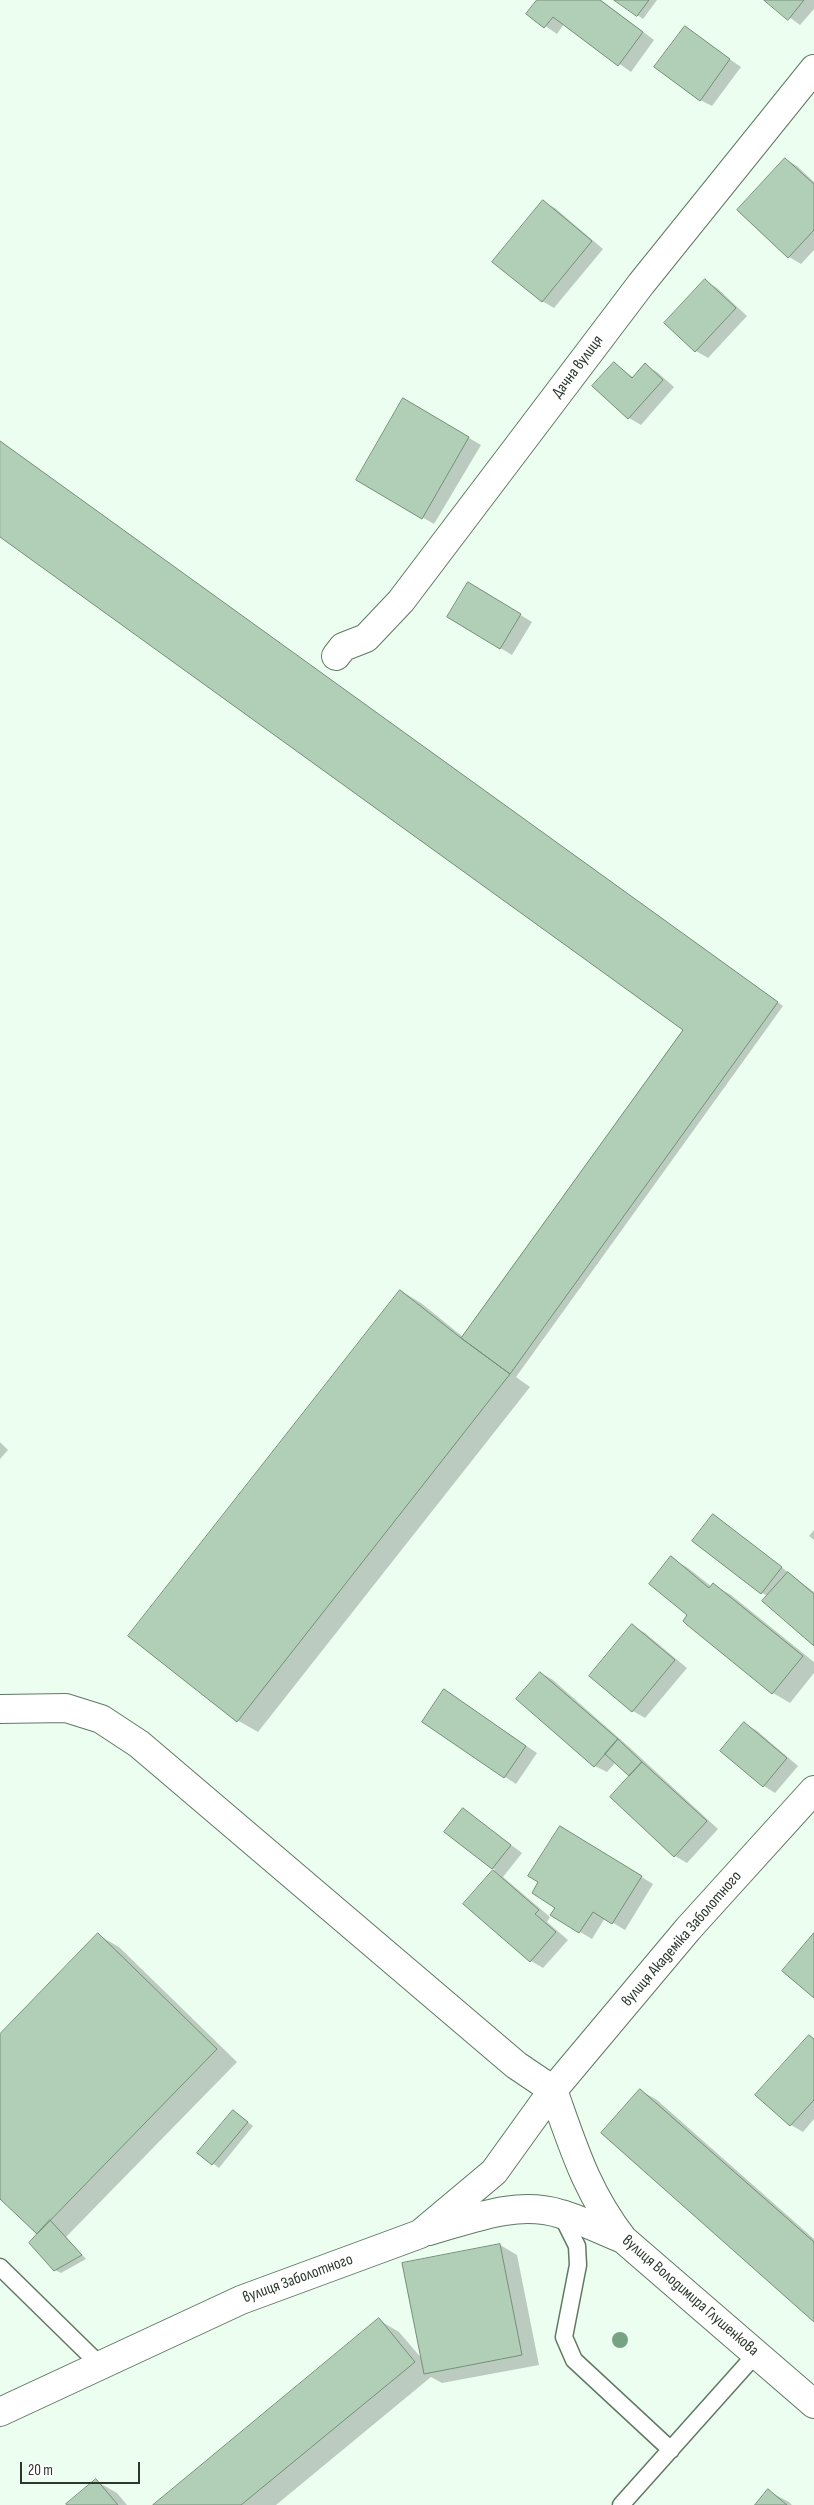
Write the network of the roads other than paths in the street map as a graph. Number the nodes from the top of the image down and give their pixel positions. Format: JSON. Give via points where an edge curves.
{"nodes":[{"id":1,"x":814,"y":69,"type":"edge"},
{"id":2,"x":336,"y":656,"type":"dead end"},
{"id":3,"x":0,"y":1709,"type":"edge"},
{"id":4,"x":814,"y":1790,"type":"edge"},
{"id":5,"x":553,"y":2090,"type":"junction"},
{"id":6,"x":561,"y":2214,"type":"junction"},
{"id":7,"x":420,"y":2234,"type":"junction"},
{"id":8,"x":623,"y":2240,"type":"junction"},
{"id":9,"x":0,"y":2267,"type":"edge"},
{"id":10,"x":756,"y":2354,"type":"junction"},
{"id":11,"x":100,"y":2365,"type":"junction"},
{"id":12,"x":814,"y":2404,"type":"edge"},
{"id":13,"x":0,"y":2412,"type":"edge"},
{"id":14,"x":671,"y":2450,"type":"junction"},
{"id":15,"x":621,"y":2505,"type":"edge"}],
"edges":[{"from":1,"to":2,"type":"street","name":"Дачна вулиця","via":[[641,284],[400,601],[366,638],[343,647]]},
{"from":3,"to":5,"type":"street","via":[[66,1708],[101,1719],[139,1744],[516,2065]]},
{"from":4,"to":5,"type":"street","name":"вулиця Академіка Заболотного","via":[[688,1929]]},
{"from":5,"to":7,"type":"street","name":"вулиця Заболотного","via":[[494,2172]]},
{"from":5,"to":8,"type":"street","name":"вулиця Володимира Глушенкова","via":[[588,2184]]},
{"from":6,"to":7,"type":"street","via":[[536,2209],[506,2210]]},
{"from":6,"to":8,"type":"street"},
{"from":6,"to":14,"type":"lane","via":[[577,2246],[578,2265],[564,2337],[574,2360]]},
{"from":7,"to":11,"type":"street","name":"вулиця Заболотного","via":[[241,2300]]},
{"from":8,"to":10,"type":"street","name":"вулиця Володимира Глушенкова"},
{"from":9,"to":11,"type":"lane"},
{"from":10,"to":12,"type":"street","name":"вулиця Володимира Глушенкова"},
{"from":10,"to":14,"type":"lane"},
{"from":11,"to":13,"type":"street","name":"вулиця Заболотного"},
{"from":14,"to":15,"type":"lane"}]}
